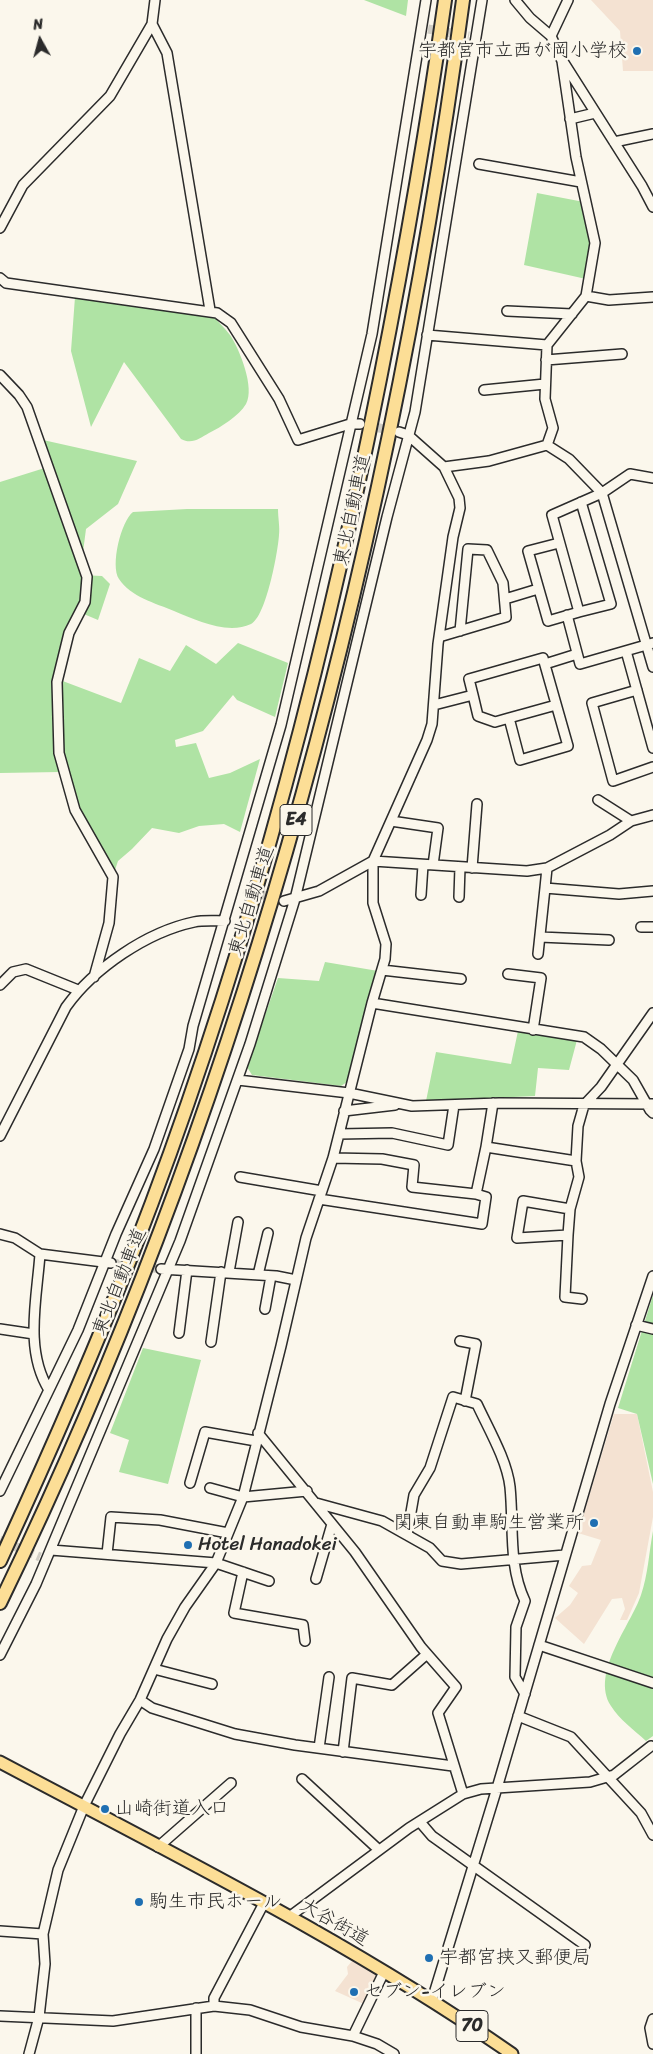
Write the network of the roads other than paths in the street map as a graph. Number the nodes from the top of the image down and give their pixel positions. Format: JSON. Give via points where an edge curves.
{"nodes":[{"id":1,"x":155,"y":0,"type":"edge"},
{"id":2,"x":426,"y":0,"type":"edge"},
{"id":3,"x":444,"y":0,"type":"edge"},
{"id":4,"x":463,"y":0,"type":"edge"},
{"id":5,"x":482,"y":0,"type":"edge"},
{"id":6,"x":515,"y":0,"type":"edge"},
{"id":7,"x":568,"y":0,"type":"edge"},
{"id":8,"x":152,"y":24,"type":"junction"},
{"id":9,"x":551,"y":36,"type":"junction"},
{"id":10,"x":562,"y":61,"type":"junction"},
{"id":11,"x":594,"y":113,"type":"junction"},
{"id":12,"x":570,"y":119,"type":"junction"},
{"id":13,"x":653,"y":134,"type":"edge"},
{"id":14,"x":614,"y":142,"type":"junction"},
{"id":15,"x":479,"y":164,"type":"dead end"},
{"id":16,"x":581,"y":182,"type":"junction"},
{"id":17,"x":653,"y":207,"type":"edge"},
{"id":18,"x":0,"y":228,"type":"edge"},
{"id":19,"x":0,"y":278,"type":"edge"},
{"id":20,"x":586,"y":296,"type":"junction"},
{"id":21,"x":653,"y":297,"type":"edge"},
{"id":22,"x":210,"y":310,"type":"junction"},
{"id":23,"x":507,"y":311,"type":"dead end"},
{"id":24,"x":572,"y":314,"type":"junction"},
{"id":25,"x":427,"y":335,"type":"junction"},
{"id":26,"x":547,"y":345,"type":"junction"},
{"id":27,"x":622,"y":354,"type":"dead end"},
{"id":28,"x":546,"y":360,"type":"junction"},
{"id":29,"x":0,"y":375,"type":"edge"},
{"id":30,"x":545,"y":384,"type":"junction"},
{"id":31,"x":484,"y":390,"type":"dead end"},
{"id":32,"x":350,"y":424,"type":"junction"},
{"id":33,"x":360,"y":424,"type":"tunnel mouth"},
{"id":34,"x":403,"y":434,"type":"junction"},
{"id":35,"x":547,"y":445,"type":"junction"},
{"id":36,"x":444,"y":467,"type":"junction"},
{"id":37,"x":653,"y":478,"type":"edge"},
{"id":38,"x":602,"y":493,"type":"junction"},
{"id":39,"x":581,"y":502,"type":"junction"},
{"id":40,"x":559,"y":543,"type":"junction"},
{"id":41,"x":538,"y":589,"type":"junction"},
{"id":42,"x":505,"y":599,"type":"junction"},
{"id":43,"x":579,"y":612,"type":"junction"},
{"id":44,"x":567,"y":616,"type":"junction"},
{"id":45,"x":460,"y":631,"type":"junction"},
{"id":46,"x":439,"y":637,"type":"junction"},
{"id":47,"x":650,"y":643,"type":"edge"},
{"id":48,"x":626,"y":650,"type":"junction"},
{"id":49,"x":577,"y":654,"type":"junction"},
{"id":50,"x":545,"y":664,"type":"junction"},
{"id":51,"x":653,"y":667,"type":"edge"},
{"id":52,"x":637,"y":690,"type":"junction"},
{"id":53,"x":473,"y":695,"type":"junction"},
{"id":54,"x":434,"y":705,"type":"junction"},
{"id":55,"x":556,"y":705,"type":"junction"},
{"id":56,"x":509,"y":718,"type":"junction"},
{"id":57,"x":653,"y":748,"type":"edge"},
{"id":58,"x":653,"y":767,"type":"edge"},
{"id":59,"x":598,"y":800,"type":"dead end"},
{"id":60,"x":477,"y":804,"type":"dead end"},
{"id":61,"x":653,"y":815,"type":"edge"},
{"id":62,"x":391,"y":821,"type":"junction"},
{"id":63,"x":631,"y":822,"type":"junction"},
{"id":64,"x":373,"y":862,"type":"junction"},
{"id":65,"x":428,"y":865,"type":"junction"},
{"id":66,"x":460,"y":867,"type":"junction"},
{"id":67,"x":472,"y":868,"type":"junction"},
{"id":68,"x":547,"y":868,"type":"junction"},
{"id":69,"x":545,"y":888,"type":"junction"},
{"id":70,"x":653,"y":891,"type":"edge"},
{"id":71,"x":421,"y":895,"type":"dead end"},
{"id":72,"x":459,"y":897,"type":"dead end"},
{"id":73,"x":295,"y":899,"type":"junction"},
{"id":74,"x":284,"y":901,"type":"tunnel mouth"},
{"id":75,"x":225,"y":921,"type":"junction"},
{"id":76,"x":653,"y":927,"type":"edge"},
{"id":77,"x":641,"y":928,"type":"dead end"},
{"id":78,"x":540,"y":937,"type":"junction"},
{"id":79,"x":609,"y":940,"type":"dead end"},
{"id":80,"x":538,"y":954,"type":"dead end"},
{"id":81,"x":382,"y":970,"type":"junction"},
{"id":82,"x":508,"y":974,"type":"dead end"},
{"id":83,"x":94,"y":977,"type":"junction"},
{"id":84,"x":462,"y":979,"type":"dead end"},
{"id":85,"x":0,"y":985,"type":"edge"},
{"id":86,"x":78,"y":990,"type":"junction"},
{"id":87,"x":372,"y":1003,"type":"junction"},
{"id":88,"x":653,"y":1013,"type":"edge"},
{"id":89,"x":533,"y":1030,"type":"junction"},
{"id":90,"x":617,"y":1064,"type":"junction"},
{"id":91,"x":238,"y":1080,"type":"junction"},
{"id":92,"x":349,"y":1093,"type":"junction"},
{"id":93,"x":493,"y":1103,"type":"junction"},
{"id":94,"x":403,"y":1104,"type":"junction"},
{"id":95,"x":649,"y":1104,"type":"edge"},
{"id":96,"x":454,"y":1105,"type":"junction"},
{"id":97,"x":584,"y":1105,"type":"junction"},
{"id":98,"x":344,"y":1111,"type":"junction"},
{"id":99,"x":653,"y":1113,"type":"edge"},
{"id":100,"x":339,"y":1134,"type":"junction"},
{"id":101,"x":0,"y":1136,"type":"edge"},
{"id":102,"x":486,"y":1147,"type":"junction"},
{"id":103,"x":333,"y":1158,"type":"junction"},
{"id":104,"x":576,"y":1161,"type":"junction"},
{"id":105,"x":240,"y":1177,"type":"dead end"},
{"id":106,"x":476,"y":1194,"type":"junction"},
{"id":107,"x":320,"y":1195,"type":"junction"},
{"id":108,"x":570,"y":1209,"type":"junction"},
{"id":109,"x":238,"y":1222,"type":"dead end"},
{"id":110,"x":268,"y":1233,"type":"dead end"},
{"id":111,"x":0,"y":1234,"type":"edge"},
{"id":112,"x":568,"y":1235,"type":"junction"},
{"id":113,"x":40,"y":1254,"type":"junction"},
{"id":114,"x":108,"y":1263,"type":"junction"},
{"id":115,"x":164,"y":1269,"type":"junction"},
{"id":116,"x":187,"y":1270,"type":"junction"},
{"id":117,"x":225,"y":1272,"type":"junction"},
{"id":118,"x":258,"y":1275,"type":"junction"},
{"id":119,"x":271,"y":1276,"type":"junction"},
{"id":120,"x":653,"y":1276,"type":"edge"},
{"id":121,"x":296,"y":1280,"type":"junction"},
{"id":122,"x":582,"y":1299,"type":"dead end"},
{"id":123,"x":265,"y":1308,"type":"dead end"},
{"id":124,"x":636,"y":1324,"type":"junction"},
{"id":125,"x":0,"y":1330,"type":"edge"},
{"id":126,"x":653,"y":1330,"type":"edge"},
{"id":127,"x":34,"y":1334,"type":"junction"},
{"id":128,"x":179,"y":1334,"type":"dead end"},
{"id":129,"x":460,"y":1341,"type":"dead end"},
{"id":130,"x":211,"y":1342,"type":"dead end"},
{"id":131,"x":48,"y":1390,"type":"junction"},
{"id":132,"x":465,"y":1400,"type":"junction"},
{"id":133,"x":257,"y":1437,"type":"junction"},
{"id":134,"x":190,"y":1483,"type":"dead end"},
{"id":135,"x":210,"y":1488,"type":"dead end"},
{"id":136,"x":0,"y":1491,"type":"edge"},
{"id":137,"x":306,"y":1491,"type":"junction"},
{"id":138,"x":243,"y":1497,"type":"junction"},
{"id":139,"x":316,"y":1503,"type":"junction"},
{"id":140,"x":332,"y":1524,"type":"junction"},
{"id":141,"x":228,"y":1533,"type":"junction"},
{"id":142,"x":407,"y":1535,"type":"junction"},
{"id":143,"x":51,"y":1550,"type":"junction"},
{"id":144,"x":107,"y":1554,"type":"junction"},
{"id":145,"x":566,"y":1555,"type":"junction"},
{"id":146,"x":513,"y":1558,"type":"junction"},
{"id":147,"x":0,"y":1560,"type":"edge"},
{"id":148,"x":216,"y":1563,"type":"junction"},
{"id":149,"x":243,"y":1572,"type":"junction"},
{"id":150,"x":316,"y":1579,"type":"dead end"},
{"id":151,"x":269,"y":1581,"type":"dead end"},
{"id":152,"x":0,"y":1602,"type":"edge"},
{"id":153,"x":305,"y":1641,"type":"dead end"},
{"id":154,"x":539,"y":1645,"type":"junction"},
{"id":155,"x":427,"y":1654,"type":"junction"},
{"id":156,"x":0,"y":1655,"type":"edge"},
{"id":157,"x":154,"y":1669,"type":"junction"},
{"id":158,"x":329,"y":1677,"type":"dead end"},
{"id":159,"x":653,"y":1682,"type":"edge"},
{"id":160,"x":212,"y":1684,"type":"dead end"},
{"id":161,"x":525,"y":1694,"type":"junction"},
{"id":162,"x":140,"y":1700,"type":"junction"},
{"id":163,"x":518,"y":1716,"type":"junction"},
{"id":164,"x":651,"y":1746,"type":"dead end"},
{"id":165,"x":319,"y":1748,"type":"junction"},
{"id":166,"x":343,"y":1752,"type":"junction"},
{"id":167,"x":0,"y":1762,"type":"edge"},
{"id":168,"x":454,"y":1766,"type":"junction"},
{"id":169,"x":607,"y":1777,"type":"junction"},
{"id":170,"x":302,"y":1779,"type":"dead end"},
{"id":171,"x":231,"y":1783,"type":"dead end"},
{"id":172,"x":497,"y":1788,"type":"junction"},
{"id":173,"x":463,"y":1794,"type":"junction"},
{"id":174,"x":84,"y":1806,"type":"junction"},
{"id":175,"x":420,"y":1822,"type":"junction"},
{"id":176,"x":653,"y":1835,"type":"edge"},
{"id":177,"x":158,"y":1847,"type":"junction"},
{"id":178,"x":379,"y":1850,"type":"junction"},
{"id":179,"x":474,"y":1865,"type":"junction"},
{"id":180,"x":264,"y":1904,"type":"junction"},
{"id":181,"x":289,"y":1917,"type":"junction"},
{"id":182,"x":0,"y":1931,"type":"edge"},
{"id":183,"x":43,"y":1934,"type":"junction"},
{"id":184,"x":585,"y":1945,"type":"dead end"},
{"id":185,"x":384,"y":1972,"type":"junction"},
{"id":186,"x":432,"y":2000,"type":"junction"},
{"id":187,"x":214,"y":2006,"type":"junction"},
{"id":188,"x":196,"y":2008,"type":"junction"},
{"id":189,"x":0,"y":2016,"type":"edge"},
{"id":190,"x":39,"y":2017,"type":"junction"},
{"id":191,"x":653,"y":2019,"type":"edge"},
{"id":192,"x":353,"y":2036,"type":"junction"},
{"id":193,"x":653,"y":2044,"type":"edge"},
{"id":194,"x":29,"y":2054,"type":"edge"},
{"id":195,"x":196,"y":2054,"type":"edge"},
{"id":196,"x":394,"y":2054,"type":"edge"},
{"id":197,"x":512,"y":2054,"type":"edge"}],
"edges":[{"from":1,"to":8,"type":"street"},
{"from":2,"to":32,"type":"street","via":[[425,28],[372,334]]},
{"from":3,"to":147,"type":"highway","name":"東北自動車道","number":"E4","via":[[400,280],[364,463],[318,664],[281,804],[213,1027],[133,1252]]},
{"from":4,"to":152,"type":"highway","name":"東北自動車道","number":"E4","via":[[433,197],[382,468],[334,677],[279,878],[231,1032],[150,1258],[72,1448]]},
{"from":5,"to":25,"type":"street","via":[[473,34]]},
{"from":6,"to":9,"type":"street"},
{"from":7,"to":9,"type":"street"},
{"from":8,"to":18,"type":"street","via":[[110,96],[23,185]]},
{"from":8,"to":22,"type":"street","via":[[167,53]]},
{"from":9,"to":10,"type":"street"},
{"from":10,"to":11,"type":"street"},
{"from":10,"to":12,"type":"street"},
{"from":11,"to":12,"type":"street"},
{"from":11,"to":14,"type":"street"},
{"from":12,"to":16,"type":"street"},
{"from":13,"to":14,"type":"street"},
{"from":14,"to":17,"type":"street"},
{"from":15,"to":16,"type":"street"},
{"from":16,"to":20,"type":"street","via":[[596,244]]},
{"from":19,"to":22,"type":"street","via":[[6,283]]},
{"from":20,"to":21,"type":"street","via":[[608,300]]},
{"from":20,"to":24,"type":"street"},
{"from":22,"to":32,"type":"street","via":[[231,323],[279,399],[298,440]]},
{"from":23,"to":24,"type":"street"},
{"from":24,"to":26,"type":"street"},
{"from":25,"to":26,"type":"street"},
{"from":25,"to":34,"type":"street","via":[[415,412]]},
{"from":26,"to":28,"type":"street"},
{"from":27,"to":28,"type":"street"},
{"from":28,"to":30,"type":"street"},
{"from":29,"to":83,"type":"street","via":[[27,407],[87,577],[84,602],[68,633],[58,682],[59,753],[74,810],[113,877],[109,923]]},
{"from":30,"to":31,"type":"street"},
{"from":30,"to":35,"type":"street","via":[[545,399],[553,428]]},
{"from":32,"to":33,"type":"street"},
{"from":32,"to":75,"type":"street","via":[[281,725],[240,888]]},
{"from":34,"to":36,"type":"street"},
{"from":34,"to":73,"type":"street"},
{"from":35,"to":36,"type":"street","via":[[489,461]]},
{"from":35,"to":38,"type":"street","via":[[569,459]]},
{"from":36,"to":46,"type":"street","via":[[460,508]]},
{"from":37,"to":38,"type":"street","via":[[630,474]]},
{"from":38,"to":39,"type":"street"},
{"from":38,"to":47,"type":"street"},
{"from":39,"to":40,"type":"street","via":[[552,515]]},
{"from":39,"to":43,"type":"street","via":[[611,604]]},
{"from":40,"to":41,"type":"street","via":[[528,551]]},
{"from":40,"to":43,"type":"street"},
{"from":41,"to":42,"type":"street"},
{"from":41,"to":44,"type":"street","via":[[548,621]]},
{"from":42,"to":45,"type":"street","via":[[506,617]]},
{"from":42,"to":45,"type":"street","via":[[503,583],[487,550],[468,549]]},
{"from":43,"to":44,"type":"street"},
{"from":44,"to":49,"type":"street"},
{"from":45,"to":46,"type":"street"},
{"from":46,"to":54,"type":"street"},
{"from":47,"to":48,"type":"street"},
{"from":47,"to":51,"type":"street"},
{"from":48,"to":49,"type":"street","via":[[580,664]]},
{"from":48,"to":52,"type":"street"},
{"from":49,"to":50,"type":"street"},
{"from":50,"to":53,"type":"street","via":[[543,658],[469,679]]},
{"from":50,"to":55,"type":"street"},
{"from":52,"to":57,"type":"street"},
{"from":52,"to":58,"type":"street","via":[[592,703],[613,780]]},
{"from":53,"to":54,"type":"street"},
{"from":53,"to":56,"type":"street","via":[[478,716],[495,722]]},
{"from":54,"to":62,"type":"street","via":[[427,740]]},
{"from":55,"to":56,"type":"street"},
{"from":55,"to":56,"type":"street","via":[[568,746],[520,760]]},
{"from":59,"to":63,"type":"street"},
{"from":60,"to":67,"type":"street"},
{"from":61,"to":63,"type":"street"},
{"from":62,"to":64,"type":"street"},
{"from":62,"to":65,"type":"street","via":[[438,828]]},
{"from":63,"to":68,"type":"street"},
{"from":64,"to":65,"type":"street"},
{"from":64,"to":73,"type":"street","via":[[319,891]]},
{"from":64,"to":81,"type":"street","via":[[373,903],[386,944]]},
{"from":65,"to":66,"type":"street"},
{"from":65,"to":71,"type":"street"},
{"from":66,"to":67,"type":"street"},
{"from":66,"to":72,"type":"street"},
{"from":67,"to":68,"type":"street","via":[[527,871]]},
{"from":68,"to":69,"type":"street"},
{"from":69,"to":70,"type":"street","via":[[619,894]]},
{"from":69,"to":78,"type":"street"},
{"from":73,"to":74,"type":"street"},
{"from":73,"to":91,"type":"street"},
{"from":75,"to":83,"type":"street","via":[[193,922],[132,946]]},
{"from":75,"to":114,"type":"street","via":[[189,1049],[154,1149]]},
{"from":76,"to":77,"type":"street"},
{"from":78,"to":79,"type":"street"},
{"from":78,"to":80,"type":"street"},
{"from":81,"to":84,"type":"street"},
{"from":81,"to":87,"type":"street"},
{"from":82,"to":89,"type":"street","via":[[541,978]]},
{"from":83,"to":86,"type":"street"},
{"from":85,"to":86,"type":"street","via":[[13,972],[26,969]]},
{"from":86,"to":101,"type":"street","via":[[66,1007]]},
{"from":87,"to":89,"type":"street"},
{"from":87,"to":92,"type":"street"},
{"from":88,"to":90,"type":"street"},
{"from":89,"to":90,"type":"street","via":[[584,1037]]},
{"from":90,"to":95,"type":"street"},
{"from":90,"to":97,"type":"street"},
{"from":91,"to":92,"type":"street"},
{"from":91,"to":115,"type":"street"},
{"from":92,"to":94,"type":"street"},
{"from":92,"to":98,"type":"street"},
{"from":93,"to":96,"type":"street"},
{"from":93,"to":97,"type":"street"},
{"from":93,"to":102,"type":"street"},
{"from":94,"to":96,"type":"street"},
{"from":94,"to":98,"type":"street"},
{"from":95,"to":97,"type":"street"},
{"from":95,"to":99,"type":"street"},
{"from":96,"to":100,"type":"street","via":[[448,1145],[392,1133]]},
{"from":97,"to":104,"type":"street","via":[[578,1126]]},
{"from":98,"to":100,"type":"street"},
{"from":100,"to":103,"type":"street"},
{"from":102,"to":104,"type":"street"},
{"from":102,"to":106,"type":"street"},
{"from":103,"to":106,"type":"street","via":[[382,1158],[414,1165],[412,1187]]},
{"from":103,"to":107,"type":"street"},
{"from":104,"to":108,"type":"street","via":[[578,1177]]},
{"from":105,"to":107,"type":"street"},
{"from":106,"to":107,"type":"street","via":[[486,1197],[482,1224]]},
{"from":107,"to":121,"type":"street"},
{"from":108,"to":112,"type":"street"},
{"from":108,"to":112,"type":"street","via":[[523,1201],[517,1238]]},
{"from":109,"to":117,"type":"street"},
{"from":110,"to":118,"type":"street"},
{"from":111,"to":113,"type":"street","via":[[15,1238]]},
{"from":112,"to":122,"type":"street","via":[[565,1297]]},
{"from":113,"to":114,"type":"street"},
{"from":113,"to":127,"type":"street"},
{"from":114,"to":131,"type":"street"},
{"from":115,"to":116,"type":"street"},
{"from":115,"to":143,"type":"street"},
{"from":116,"to":117,"type":"street"},
{"from":116,"to":128,"type":"street"},
{"from":117,"to":118,"type":"street"},
{"from":117,"to":130,"type":"street"},
{"from":118,"to":119,"type":"street"},
{"from":119,"to":121,"type":"street"},
{"from":119,"to":123,"type":"street"},
{"from":120,"to":124,"type":"street"},
{"from":121,"to":133,"type":"street"},
{"from":124,"to":126,"type":"street"},
{"from":124,"to":145,"type":"street"},
{"from":125,"to":127,"type":"street"},
{"from":127,"to":131,"type":"street","via":[[41,1378]]},
{"from":129,"to":132,"type":"street","via":[[476,1344]]},
{"from":131,"to":136,"type":"street"},
{"from":132,"to":142,"type":"street","via":[[453,1397],[430,1468],[414,1495]]},
{"from":132,"to":146,"type":"street","via":[[477,1404],[507,1470]]},
{"from":133,"to":134,"type":"street","via":[[205,1432]]},
{"from":133,"to":137,"type":"street"},
{"from":133,"to":138,"type":"street"},
{"from":135,"to":138,"type":"street"},
{"from":137,"to":138,"type":"street"},
{"from":137,"to":139,"type":"street"},
{"from":138,"to":141,"type":"street"},
{"from":139,"to":140,"type":"street"},
{"from":139,"to":142,"type":"street","via":[[382,1521]]},
{"from":140,"to":150,"type":"street"},
{"from":140,"to":155,"type":"street"},
{"from":141,"to":144,"type":"street","via":[[160,1520],[111,1517]]},
{"from":141,"to":148,"type":"street"},
{"from":142,"to":146,"type":"street","via":[[430,1548],[442,1561],[461,1564]]},
{"from":143,"to":144,"type":"street"},
{"from":143,"to":156,"type":"street","via":[[43,1558]]},
{"from":144,"to":148,"type":"street"},
{"from":145,"to":146,"type":"street"},
{"from":145,"to":154,"type":"street"},
{"from":146,"to":161,"type":"street","via":[[524,1601],[516,1627],[515,1677]]},
{"from":148,"to":149,"type":"street"},
{"from":148,"to":157,"type":"street","via":[[185,1607]]},
{"from":149,"to":151,"type":"street"},
{"from":149,"to":153,"type":"street","via":[[234,1612],[303,1624]]},
{"from":154,"to":159,"type":"street"},
{"from":154,"to":161,"type":"street"},
{"from":155,"to":166,"type":"street","via":[[392,1685],[352,1678]]},
{"from":155,"to":168,"type":"street","via":[[456,1687],[438,1713]]},
{"from":157,"to":160,"type":"street"},
{"from":157,"to":162,"type":"street"},
{"from":158,"to":165,"type":"street"},
{"from":161,"to":163,"type":"street"},
{"from":162,"to":165,"type":"street","via":[[152,1708],[235,1734]]},
{"from":162,"to":174,"type":"street"},
{"from":163,"to":169,"type":"street","via":[[572,1737]]},
{"from":163,"to":172,"type":"street"},
{"from":164,"to":169,"type":"street"},
{"from":165,"to":166,"type":"street"},
{"from":166,"to":168,"type":"street"},
{"from":167,"to":174,"type":"main road","name":"大谷街道","number":"70"},
{"from":168,"to":173,"type":"street"},
{"from":169,"to":172,"type":"street","via":[[590,1782]]},
{"from":169,"to":176,"type":"street","via":[[641,1814]]},
{"from":170,"to":178,"type":"street"},
{"from":171,"to":177,"type":"street"},
{"from":172,"to":173,"type":"street"},
{"from":172,"to":179,"type":"street"},
{"from":173,"to":175,"type":"street"},
{"from":174,"to":177,"type":"main road","name":"大谷街道","number":"70"},
{"from":174,"to":183,"type":"street","via":[[58,1870]]},
{"from":175,"to":178,"type":"street"},
{"from":175,"to":179,"type":"street","via":[[432,1836]]},
{"from":177,"to":180,"type":"main road","name":"大谷街道","number":"70"},
{"from":178,"to":181,"type":"street"},
{"from":179,"to":184,"type":"street"},
{"from":179,"to":186,"type":"street"},
{"from":180,"to":181,"type":"main road","name":"大谷街道","number":"70"},
{"from":180,"to":187,"type":"street","via":[[214,1998]]},
{"from":181,"to":185,"type":"main road","name":"大谷街道","number":"70"},
{"from":182,"to":183,"type":"street"},
{"from":183,"to":190,"type":"street","via":[[45,1964]]},
{"from":185,"to":186,"type":"main road","name":"大谷街道","number":"70"},
{"from":185,"to":192,"type":"street"},
{"from":186,"to":197,"type":"main road","name":"大谷街道","number":"70"},
{"from":187,"to":188,"type":"street"},
{"from":187,"to":192,"type":"street","via":[[250,2010],[301,2027]]},
{"from":188,"to":190,"type":"street","via":[[113,2020]]},
{"from":188,"to":195,"type":"street"},
{"from":189,"to":190,"type":"street"},
{"from":190,"to":194,"type":"street"},
{"from":191,"to":193,"type":"street","via":[[650,2028]]},
{"from":192,"to":196,"type":"street"}]}
